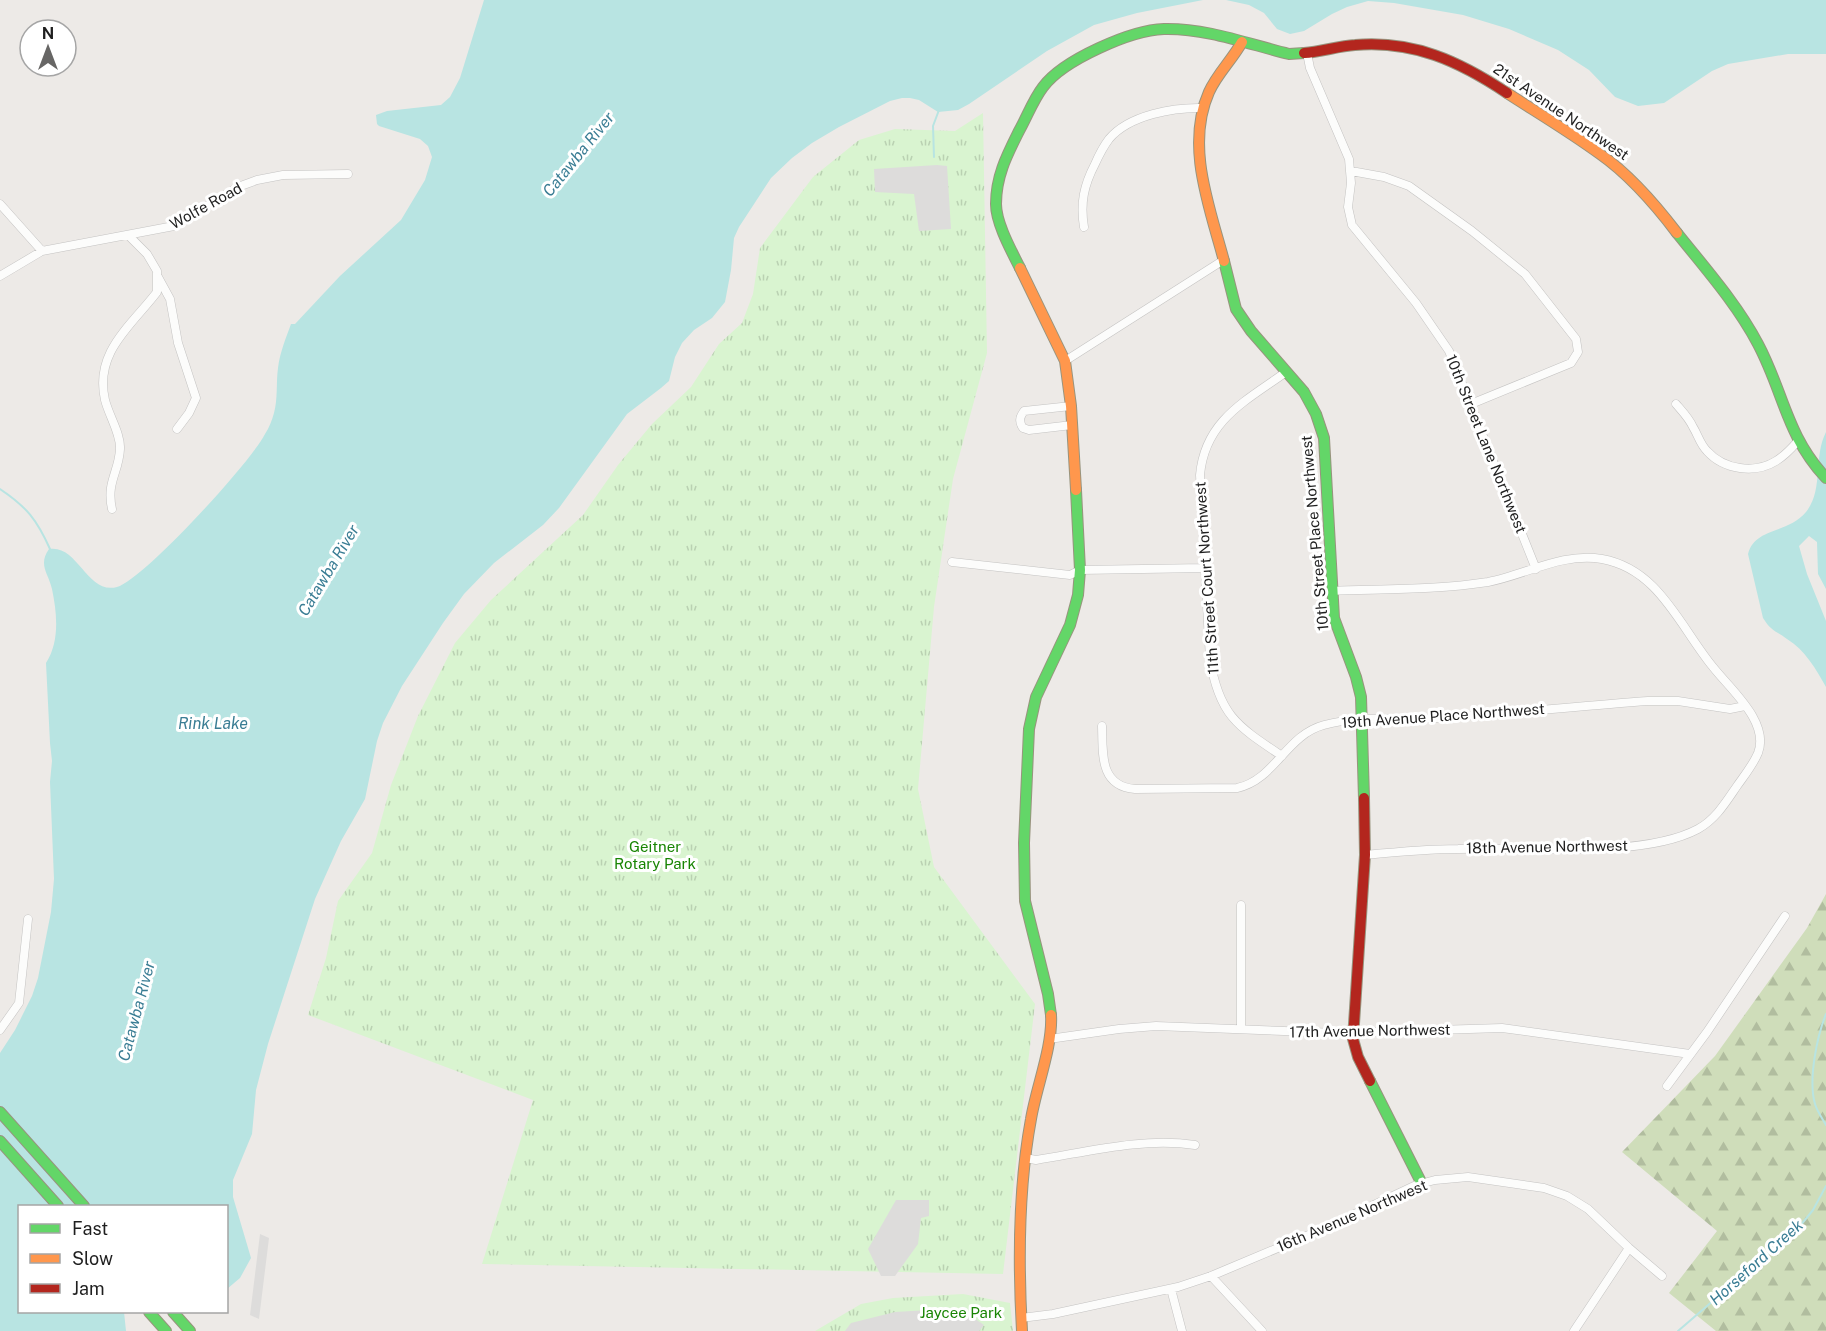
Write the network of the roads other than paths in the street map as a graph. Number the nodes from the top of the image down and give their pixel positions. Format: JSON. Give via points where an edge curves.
{"nodes":[{"id":1,"x":1242,"y":42,"type":"junction"},
{"id":2,"x":1307,"y":54,"type":"junction"},
{"id":3,"x":1204,"y":108,"type":"junction"},
{"id":4,"x":1351,"y":171,"type":"junction"},
{"id":5,"x":348,"y":174,"type":"dead end"},
{"id":6,"x":0,"y":204,"type":"edge"},
{"id":7,"x":1084,"y":227,"type":"dead end"},
{"id":8,"x":129,"y":236,"type":"junction"},
{"id":9,"x":42,"y":251,"type":"junction"},
{"id":10,"x":1222,"y":261,"type":"junction"},
{"id":11,"x":0,"y":276,"type":"edge"},
{"id":12,"x":157,"y":276,"type":"junction"},
{"id":13,"x":1065,"y":361,"type":"junction"},
{"id":14,"x":1286,"y":372,"type":"junction"},
{"id":15,"x":1471,"y":404,"type":"junction"},
{"id":16,"x":1676,"y":404,"type":"dead end"},
{"id":17,"x":1071,"y":406,"type":"junction"},
{"id":18,"x":1072,"y":424,"type":"junction"},
{"id":19,"x":177,"y":429,"type":"dead end"},
{"id":20,"x":1797,"y":442,"type":"junction"},
{"id":21,"x":1826,"y":478,"type":"edge"},
{"id":22,"x":112,"y":509,"type":"dead end"},
{"id":23,"x":952,"y":562,"type":"dead end"},
{"id":24,"x":1204,"y":568,"type":"junction"},
{"id":25,"x":1536,"y":569,"type":"junction"},
{"id":26,"x":1080,"y":570,"type":"junction"},
{"id":27,"x":1333,"y":591,"type":"junction"},
{"id":28,"x":1745,"y":706,"type":"junction"},
{"id":29,"x":1362,"y":720,"type":"junction"},
{"id":30,"x":1102,"y":726,"type":"dead end"},
{"id":31,"x":1282,"y":756,"type":"junction"},
{"id":32,"x":1365,"y":855,"type":"junction"},
{"id":33,"x":1241,"y":905,"type":"dead end"},
{"id":34,"x":1785,"y":916,"type":"dead end"},
{"id":35,"x":28,"y":919,"type":"dead end"},
{"id":36,"x":1241,"y":1029,"type":"junction"},
{"id":37,"x":0,"y":1030,"type":"edge"},
{"id":38,"x":1355,"y":1032,"type":"junction"},
{"id":39,"x":1049,"y":1039,"type":"junction"},
{"id":40,"x":1690,"y":1054,"type":"junction"},
{"id":41,"x":1667,"y":1086,"type":"dead end"},
{"id":42,"x":0,"y":1112,"type":"edge"},
{"id":43,"x":0,"y":1141,"type":"edge"},
{"id":44,"x":1195,"y":1145,"type":"dead end"},
{"id":45,"x":1024,"y":1158,"type":"junction"},
{"id":46,"x":1422,"y":1184,"type":"junction"},
{"id":47,"x":57,"y":1205,"type":"edge"},
{"id":48,"x":83,"y":1205,"type":"edge"},
{"id":49,"x":1629,"y":1248,"type":"junction"},
{"id":50,"x":1211,"y":1276,"type":"junction"},
{"id":51,"x":1662,"y":1276,"type":"dead end"},
{"id":52,"x":1171,"y":1289,"type":"junction"},
{"id":53,"x":151,"y":1313,"type":"edge"},
{"id":54,"x":175,"y":1313,"type":"edge"},
{"id":55,"x":1021,"y":1318,"type":"junction"},
{"id":56,"x":166,"y":1331,"type":"edge"},
{"id":57,"x":190,"y":1331,"type":"edge"},
{"id":58,"x":1022,"y":1331,"type":"edge"},
{"id":59,"x":1182,"y":1331,"type":"edge"},
{"id":60,"x":1262,"y":1331,"type":"edge"},
{"id":61,"x":1574,"y":1331,"type":"edge"}],
"edges":[{"from":1,"to":2,"type":"main road","name":"21st Avenue Northwest","via":[[1277,52]]},
{"from":1,"to":3,"type":"main road","name":"10th Street Place Northwest","via":[[1213,84]]},
{"from":1,"to":13,"type":"main road","name":"21st Avenue Northwest","via":[[1196,30],[1149,31],[1092,52],[1043,87],[1004,159],[997,181],[996,207],[1007,241]]},
{"from":2,"to":4,"type":"street"},
{"from":2,"to":20,"type":"main road","name":"21st Avenue Northwest","via":[[1354,45],[1391,44],[1432,53],[1490,81],[1620,169],[1660,210],[1743,320],[1763,356]]},
{"from":3,"to":7,"type":"street","via":[[1167,110],[1126,125],[1109,139],[1086,179]]},
{"from":3,"to":10,"type":"main road","name":"10th Street Place Northwest","via":[[1201,172]]},
{"from":4,"to":15,"type":"street","name":"10th Street Lane Northwest","via":[[1348,207],[1352,225],[1437,330]]},
{"from":4,"to":15,"type":"street","via":[[1409,186],[1508,259],[1525,274],[1576,339],[1578,352],[1571,363]]},
{"from":5,"to":8,"type":"street","name":"Wolfe Road","via":[[283,175],[257,180],[237,187],[174,226]]},
{"from":6,"to":9,"type":"street"},
{"from":8,"to":9,"type":"street","name":"Wolfe Road"},
{"from":8,"to":12,"type":"street","via":[[147,255]]},
{"from":9,"to":11,"type":"street","name":"Wolfe Road"},
{"from":10,"to":13,"type":"street"},
{"from":10,"to":14,"type":"main road","name":"10th Street Place Northwest","via":[[1242,320]]},
{"from":12,"to":19,"type":"street","via":[[170,299],[178,343],[196,398]]},
{"from":12,"to":22,"type":"street","via":[[157,292],[116,340],[105,368],[106,402],[120,448],[110,484]]},
{"from":13,"to":17,"type":"main road","name":"21st Avenue Northwest"},
{"from":14,"to":24,"type":"street","name":"11th Street Court Northwest","via":[[1224,418],[1209,440],[1200,475]]},
{"from":14,"to":27,"type":"main road","name":"10th Street Place Northwest","via":[[1313,407],[1324,438]]},
{"from":15,"to":25,"type":"street","name":"10th Street Lane Northwest"},
{"from":16,"to":20,"type":"street","via":[[1706,451],[1732,466],[1766,466]]},
{"from":17,"to":18,"type":"main road","name":"21st Avenue Northwest"},
{"from":17,"to":18,"type":"street","via":[[1024,411],[1020,423],[1029,429]]},
{"from":18,"to":26,"type":"main road","name":"21st Avenue Northwest"},
{"from":20,"to":21,"type":"main road","name":"21st Avenue Northwest"},
{"from":23,"to":26,"type":"street","via":[[1070,575]]},
{"from":24,"to":26,"type":"street"},
{"from":24,"to":31,"type":"street","name":"11th Street Court Northwest","via":[[1210,659],[1217,694],[1239,725]]},
{"from":25,"to":27,"type":"street","via":[[1473,584]]},
{"from":25,"to":28,"type":"street","name":"18th Avenue Northwest","via":[[1574,558],[1589,558],[1613,561],[1637,572],[1660,593]]},
{"from":26,"to":39,"type":"main road","name":"21st Avenue Northwest","via":[[1070,625],[1036,697],[1029,739],[1025,901],[1048,994]]},
{"from":27,"to":29,"type":"main road","name":"10th Street Place Northwest","via":[[1337,632],[1359,685]]},
{"from":28,"to":29,"type":"street","name":"19th Avenue Place Northwest","via":[[1730,709],[1648,701],[1440,718]]},
{"from":28,"to":32,"type":"street","name":"18th Avenue Northwest","via":[[1757,722],[1758,754],[1718,813],[1687,834],[1613,848],[1456,849]]},
{"from":29,"to":31,"type":"street","name":"19th Avenue Place Northwest","via":[[1315,728],[1297,739]]},
{"from":29,"to":32,"type":"main road","name":"10th Street Place Northwest"},
{"from":30,"to":31,"type":"street","name":"19th Avenue Place Northwest","via":[[1106,769],[1115,782],[1130,789],[1240,787],[1261,778]]},
{"from":32,"to":38,"type":"main road","name":"10th Street Place Northwest"},
{"from":33,"to":36,"type":"street"},
{"from":34,"to":40,"type":"street"},
{"from":35,"to":37,"type":"street","via":[[18,1003]]},
{"from":36,"to":38,"type":"street","name":"17th Avenue Northwest"},
{"from":36,"to":39,"type":"street","name":"17th Avenue Northwest","via":[[1156,1026]]},
{"from":38,"to":40,"type":"street","name":"17th Avenue Northwest","via":[[1502,1028]]},
{"from":38,"to":46,"type":"main road","name":"10th Street Place Northwest","via":[[1358,1057]]},
{"from":39,"to":45,"type":"main road","name":"21st Avenue Northwest"},
{"from":40,"to":41,"type":"street"},
{"from":42,"to":48,"type":"main road"},
{"from":43,"to":47,"type":"main road"},
{"from":44,"to":45,"type":"street","via":[[1160,1143],[1036,1160]]},
{"from":45,"to":55,"type":"main road","name":"21st Avenue Northwest","via":[[1018,1284]]},
{"from":46,"to":49,"type":"street","name":"16th Avenue Northwest","via":[[1468,1177],[1544,1188],[1588,1209]]},
{"from":46,"to":50,"type":"street","name":"16th Avenue Northwest"},
{"from":49,"to":51,"type":"street","name":"16th Avenue Northwest"},
{"from":49,"to":61,"type":"street"},
{"from":50,"to":52,"type":"street","name":"16th Avenue Northwest"},
{"from":50,"to":60,"type":"street"},
{"from":52,"to":55,"type":"street","name":"16th Avenue Northwest"},
{"from":52,"to":59,"type":"street"},
{"from":53,"to":56,"type":"main road"},
{"from":54,"to":57,"type":"main road"},
{"from":55,"to":58,"type":"main road","name":"21st Avenue Northwest"}]}
